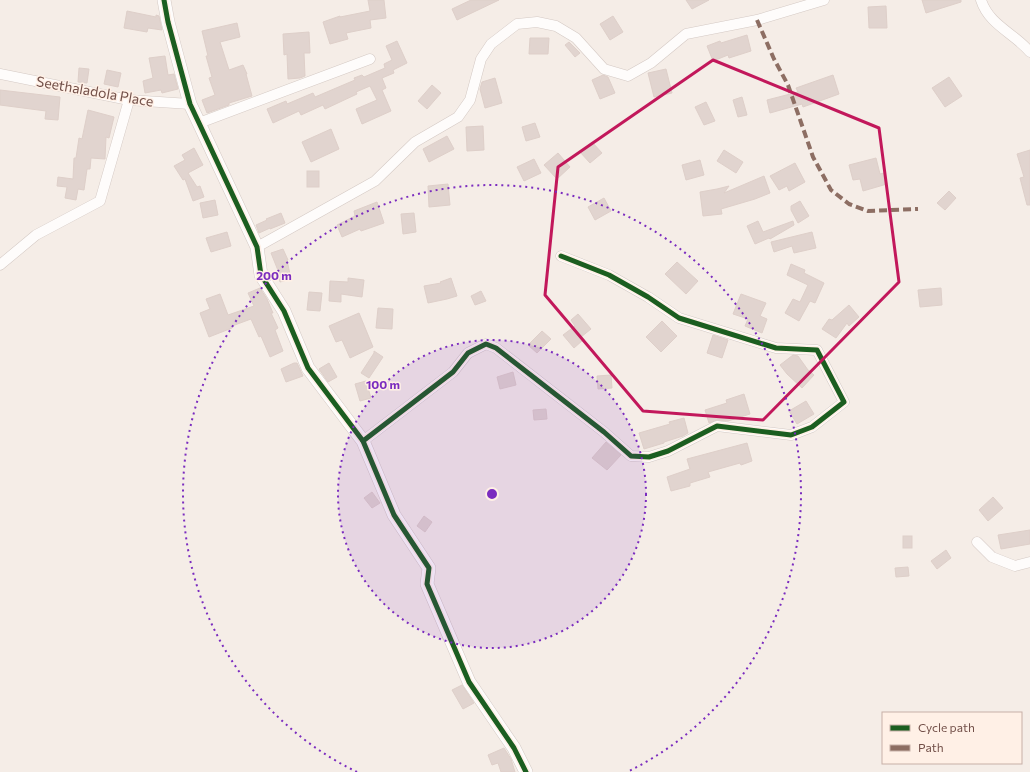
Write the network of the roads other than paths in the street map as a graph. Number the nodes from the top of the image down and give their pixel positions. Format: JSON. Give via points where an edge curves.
{"nodes":[{"id":1,"x":164,"y":0,"type":"edge"},
{"id":2,"x":824,"y":0,"type":"edge"},
{"id":3,"x":981,"y":0,"type":"edge"},
{"id":4,"x":1030,"y":52,"type":"edge"},
{"id":5,"x":370,"y":59,"type":"dead end"},
{"id":6,"x":0,"y":74,"type":"edge"},
{"id":7,"x":129,"y":100,"type":"junction"},
{"id":8,"x":190,"y":104,"type":"junction"},
{"id":9,"x":199,"y":123,"type":"junction"},
{"id":10,"x":256,"y":246,"type":"junction"},
{"id":11,"x":561,"y":256,"type":"dead end"},
{"id":12,"x":0,"y":265,"type":"edge"},
{"id":13,"x":363,"y":441,"type":"junction"},
{"id":14,"x":977,"y":542,"type":"dead end"},
{"id":15,"x":1030,"y":562,"type":"edge"},
{"id":16,"x":526,"y":772,"type":"edge"}],
"edges":[{"from":1,"to":8,"type":"street"},
{"from":2,"to":10,"type":"street","via":[[757,20],[686,34],[651,63],[628,76],[604,69],[576,38],[556,26],[537,22],[517,24],[491,44],[481,59],[470,100],[458,117],[415,142],[375,182]]},
{"from":3,"to":4,"type":"street","via":[[993,21]]},
{"from":5,"to":9,"type":"street"},
{"from":6,"to":7,"type":"street","name":"Seethaladola Place"},
{"from":7,"to":8,"type":"street","name":"Seethaladola Place"},
{"from":7,"to":12,"type":"street","via":[[100,201],[36,235]]},
{"from":8,"to":9,"type":"street"},
{"from":9,"to":10,"type":"street"},
{"from":10,"to":13,"type":"street","via":[[261,275],[284,311],[308,368]]},
{"from":11,"to":13,"type":"street","via":[[609,275],[679,318],[776,348],[817,350],[844,402],[812,427],[791,435],[717,426],[668,451],[650,457],[631,456],[496,348],[486,344],[468,353],[453,372]]},
{"from":13,"to":16,"type":"street","via":[[394,515],[429,568],[427,584],[469,682],[514,748]]},
{"from":14,"to":15,"type":"street","via":[[992,557],[1015,566]]}]}
